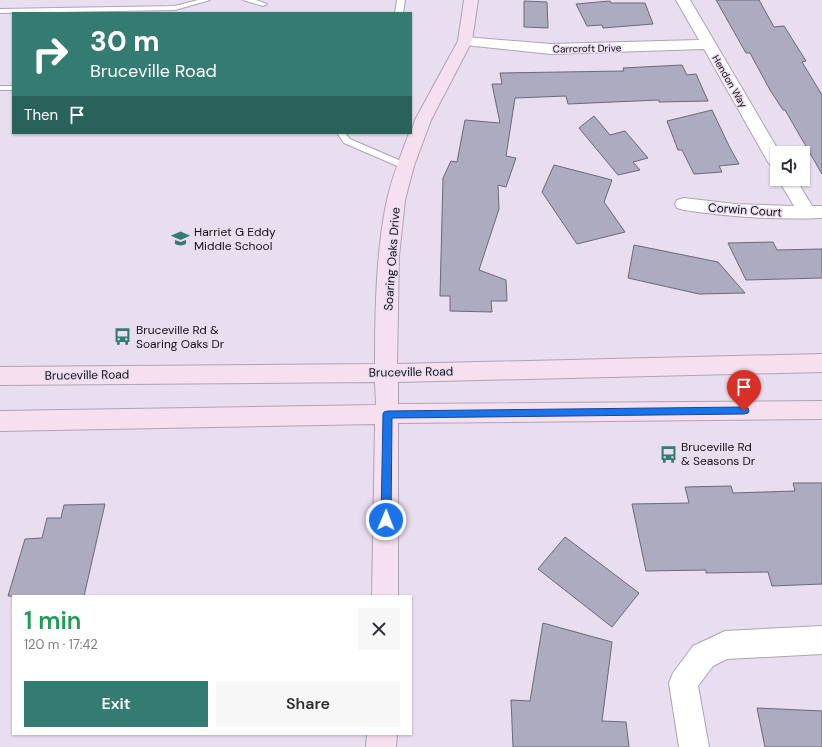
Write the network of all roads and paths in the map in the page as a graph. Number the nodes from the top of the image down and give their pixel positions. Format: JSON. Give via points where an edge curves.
{"nodes":[{"id":1,"x":206,"y":0,"type":"edge"},
{"id":2,"x":247,"y":0,"type":"edge"},
{"id":3,"x":401,"y":0,"type":"edge"},
{"id":4,"x":471,"y":0,"type":"edge"},
{"id":5,"x":683,"y":0,"type":"edge"},
{"id":6,"x":263,"y":4,"type":"dead end"},
{"id":7,"x":0,"y":11,"type":"edge"},
{"id":8,"x":399,"y":12,"type":"edge"},
{"id":9,"x":465,"y":41,"type":"junction"},
{"id":10,"x":708,"y":44,"type":"junction"},
{"id":11,"x":0,"y":88,"type":"edge"},
{"id":12,"x":12,"y":88,"type":"edge"},
{"id":13,"x":342,"y":134,"type":"edge"},
{"id":14,"x":770,"y":150,"type":"edge"},
{"id":15,"x":405,"y":166,"type":"junction"},
{"id":16,"x":793,"y":186,"type":"edge"},
{"id":17,"x":684,"y":204,"type":"dead end"},
{"id":18,"x":814,"y":213,"type":"edge"},
{"id":19,"x":822,"y":363,"type":"edge"},
{"id":20,"x":386,"y":373,"type":"junction"},
{"id":21,"x":0,"y":376,"type":"edge"},
{"id":22,"x":822,"y":410,"type":"edge"},
{"id":23,"x":388,"y":414,"type":"junction"},
{"id":24,"x":0,"y":422,"type":"edge"},
{"id":25,"x":385,"y":595,"type":"edge"},
{"id":26,"x":822,"y":640,"type":"edge"},
{"id":27,"x":382,"y":735,"type":"edge"},
{"id":28,"x":381,"y":747,"type":"edge"},
{"id":29,"x":694,"y":747,"type":"edge"}],
"edges":[{"from":1,"to":7,"type":"lane","via":[[175,8]]},
{"from":2,"to":6,"type":"lane"},
{"from":3,"to":8,"type":"lane"},
{"from":4,"to":9,"type":"main road","name":"Soaring Oaks Drive"},
{"from":5,"to":10,"type":"street","name":"Hendon Way"},
{"from":9,"to":10,"type":"street","name":"Carrcroft Drive","via":[[551,49]]},
{"from":9,"to":15,"type":"main road","name":"Soaring Oaks Drive","via":[[424,120]]},
{"from":10,"to":14,"type":"street","name":"Hendon Way"},
{"from":11,"to":12,"type":"lane"},
{"from":13,"to":15,"type":"lane","via":[[347,142]]},
{"from":15,"to":20,"type":"main road","name":"Soaring Oaks Drive","via":[[396,200],[389,256]]},
{"from":16,"to":18,"type":"street"},
{"from":17,"to":18,"type":"street","name":"Corwin Court","via":[[744,211]]},
{"from":19,"to":20,"type":"main road","name":"Bruceville Road"},
{"from":20,"to":21,"type":"main road","name":"Bruceville Road"},
{"from":20,"to":23,"type":"main road","name":"Soaring Oaks Drive"},
{"from":22,"to":23,"type":"main road"},
{"from":23,"to":24,"type":"main road"},
{"from":23,"to":25,"type":"main road","name":"Soaring Oaks Drive"},
{"from":26,"to":29,"type":"street","via":[[725,645],[703,656],[683,684]]},
{"from":27,"to":28,"type":"main road"}]}
